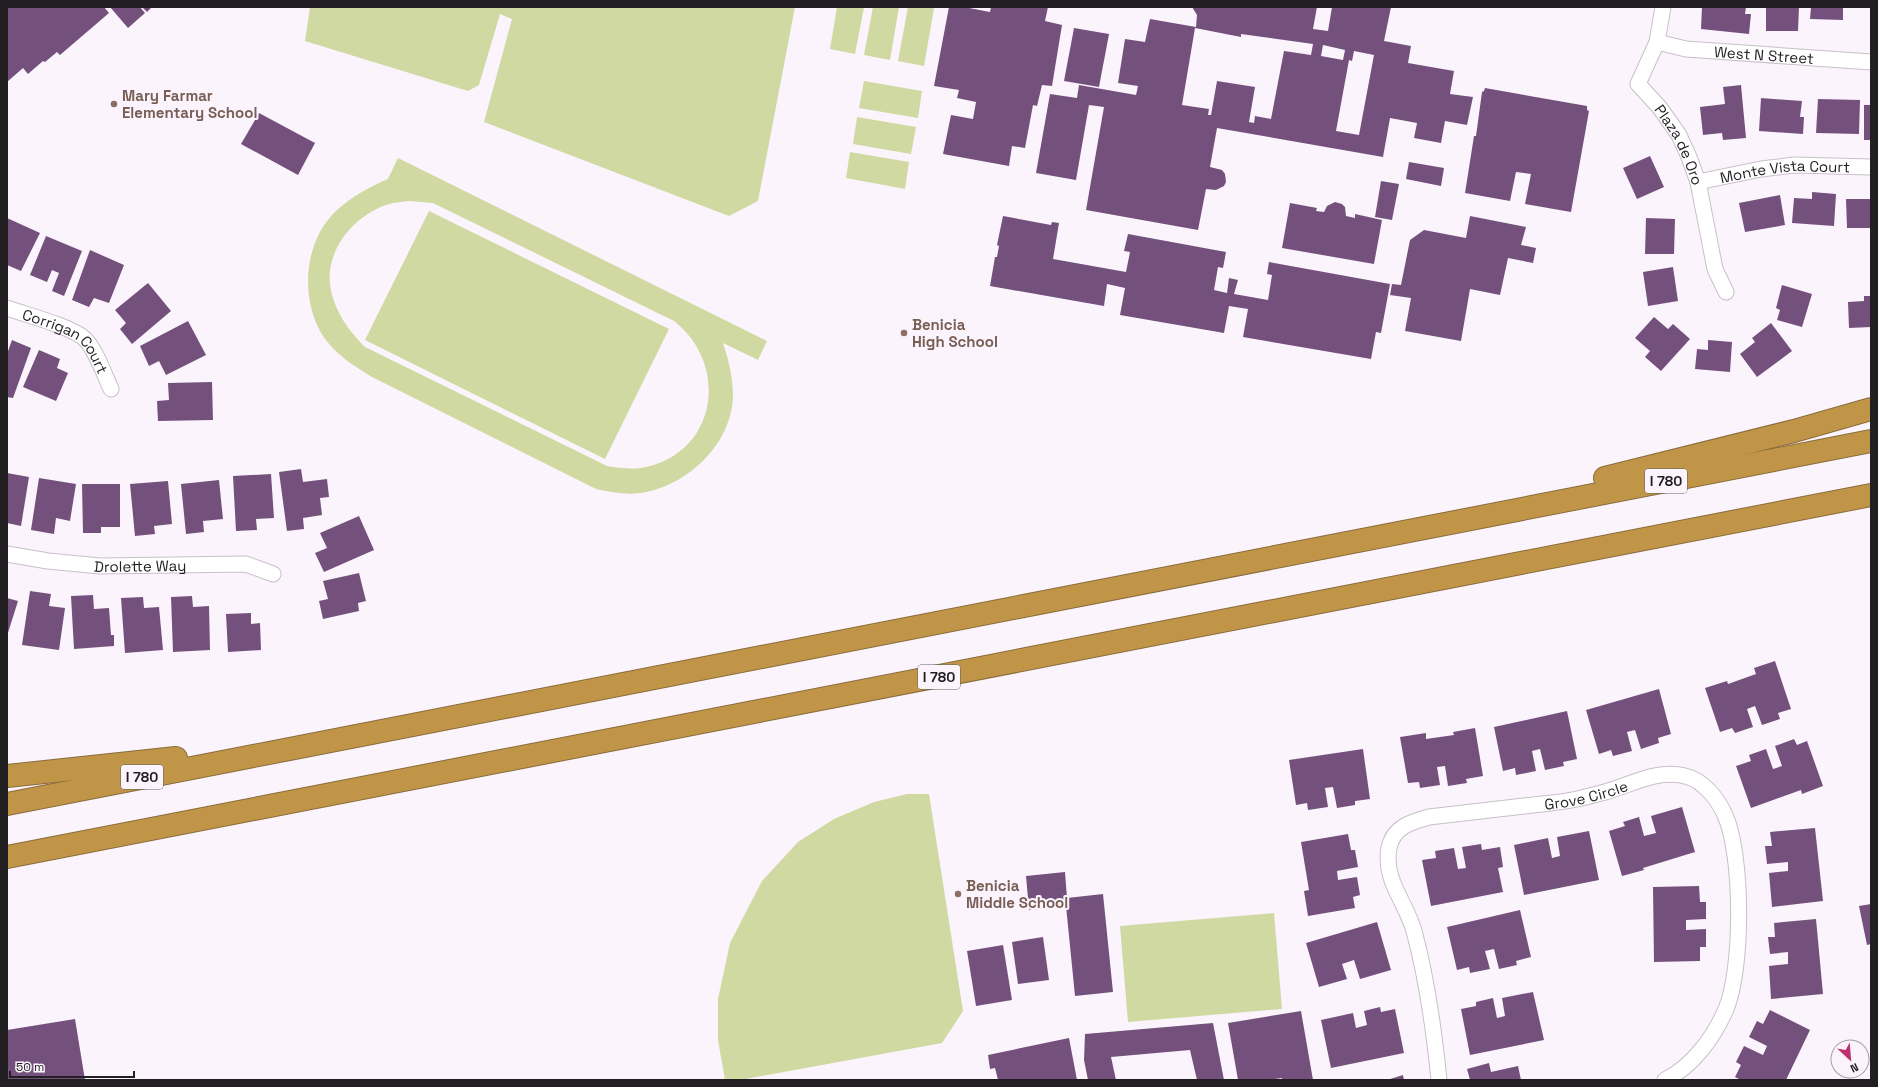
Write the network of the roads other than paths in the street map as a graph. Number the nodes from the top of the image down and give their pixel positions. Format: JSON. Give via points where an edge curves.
{"nodes":[{"id":1,"x":1663,"y":7,"type":"edge"},
{"id":2,"x":1658,"y":42,"type":"junction"},
{"id":3,"x":1871,"y":62,"type":"edge"},
{"id":4,"x":1871,"y":167,"type":"edge"},
{"id":5,"x":1698,"y":182,"type":"junction"},
{"id":6,"x":1726,"y":292,"type":"dead end"},
{"id":7,"x":7,"y":308,"type":"edge"},
{"id":8,"x":111,"y":389,"type":"dead end"},
{"id":9,"x":1871,"y":409,"type":"edge"},
{"id":10,"x":1871,"y":441,"type":"edge"},
{"id":11,"x":1871,"y":495,"type":"edge"},
{"id":12,"x":1461,"y":521,"type":"junction"},
{"id":13,"x":7,"y":554,"type":"edge"},
{"id":14,"x":273,"y":574,"type":"dead end"},
{"id":15,"x":277,"y":751,"type":"junction"},
{"id":16,"x":7,"y":776,"type":"edge"},
{"id":17,"x":7,"y":804,"type":"edge"},
{"id":18,"x":7,"y":857,"type":"edge"},
{"id":19,"x":1439,"y":1080,"type":"edge"},
{"id":20,"x":1665,"y":1080,"type":"edge"}],
"edges":[{"from":1,"to":2,"type":"street","name":"Plaza de Oro"},
{"from":2,"to":3,"type":"street","name":"West N Street","via":[[1686,49]]},
{"from":2,"to":5,"type":"street","name":"Plaza de Oro","via":[[1638,84],[1660,108],[1679,135]]},
{"from":4,"to":5,"type":"street","name":"Monte Vista Court","via":[[1794,165]]},
{"from":5,"to":6,"type":"street","name":"Plaza de Oro","via":[[1715,269]]},
{"from":7,"to":8,"type":"street","name":"Corrigan Court","via":[[73,331],[85,339]]},
{"from":9,"to":12,"type":"highway","via":[[1779,435],[1586,482]]},
{"from":10,"to":12,"type":"highway","number":"I 780"},
{"from":11,"to":18,"type":"highway","number":"I 780"},
{"from":12,"to":15,"type":"highway","number":"I 780"},
{"from":13,"to":14,"type":"street","name":"Drolette Way","via":[[100,566],[246,564]]},
{"from":15,"to":16,"type":"highway","via":[[160,759]]},
{"from":15,"to":17,"type":"highway","number":"I 780"},
{"from":19,"to":20,"type":"street","name":"Grove Circle","via":[[1427,993],[1414,930],[1389,872],[1389,847],[1393,836],[1406,824],[1429,817],[1571,800],[1605,792],[1650,776],[1669,774],[1685,776],[1700,782],[1725,815],[1735,852],[1738,925],[1736,962],[1726,1008],[1717,1028],[1691,1062]]}]}
